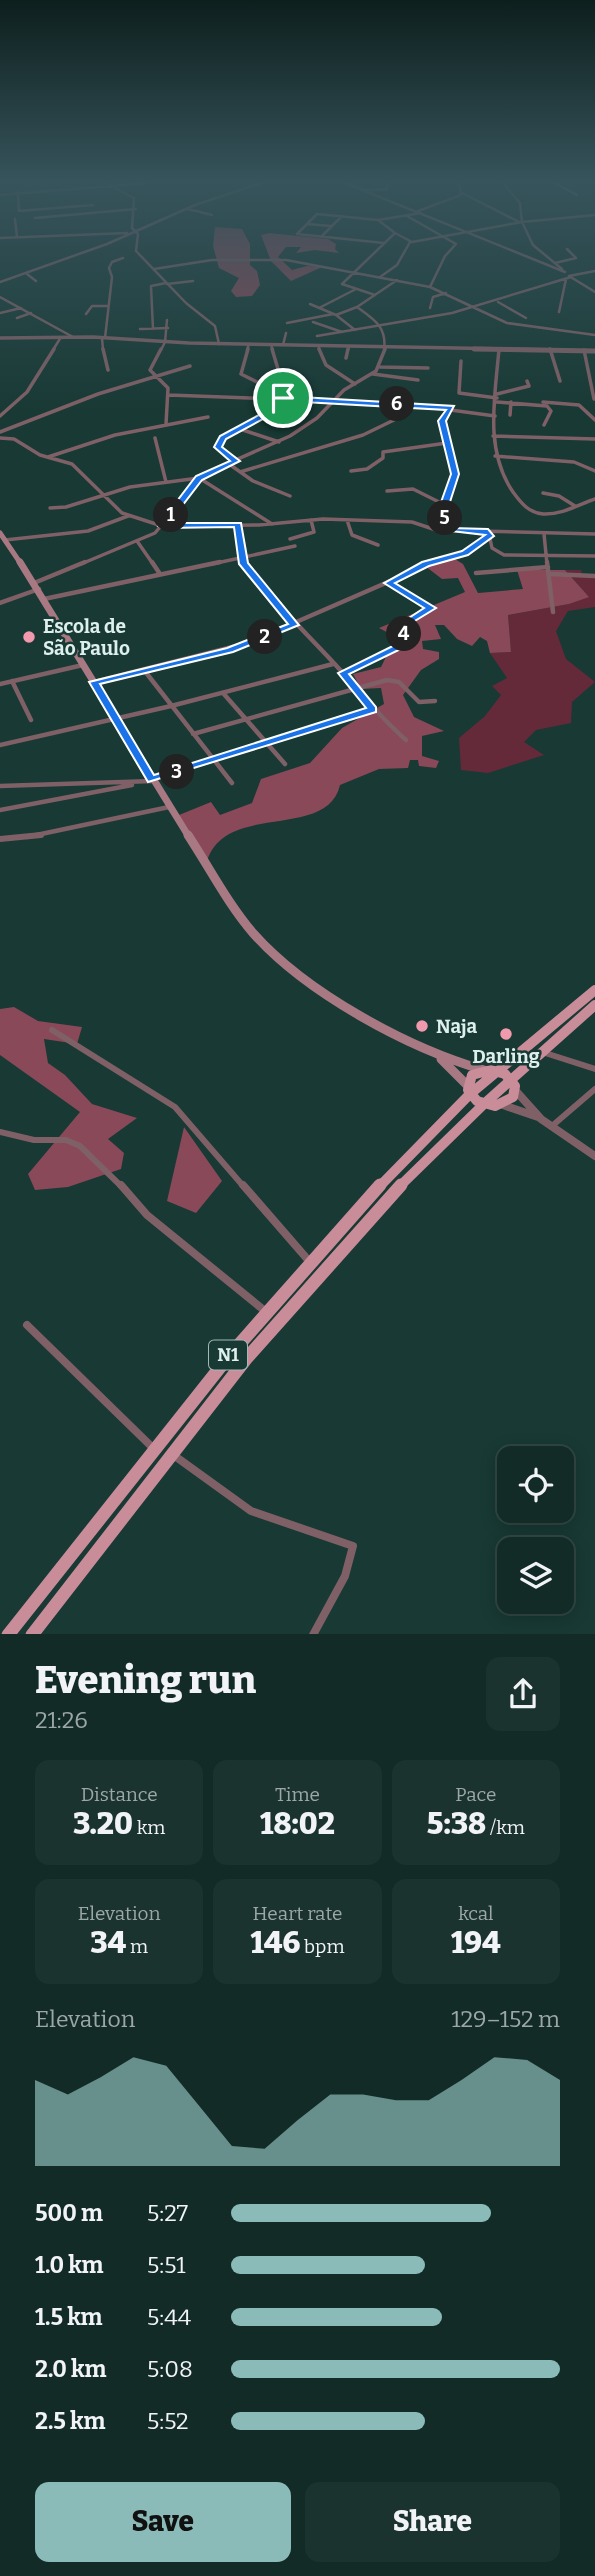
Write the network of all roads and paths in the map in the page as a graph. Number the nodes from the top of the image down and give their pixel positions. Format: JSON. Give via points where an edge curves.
{"nodes":[{"id":1,"x":66,"y":259,"type":"edge"},
{"id":2,"x":120,"y":259,"type":"edge"},
{"id":3,"x":144,"y":259,"type":"edge"},
{"id":4,"x":367,"y":259,"type":"edge"},
{"id":5,"x":400,"y":259,"type":"edge"},
{"id":6,"x":443,"y":259,"type":"edge"},
{"id":7,"x":534,"y":259,"type":"edge"},
{"id":8,"x":551,"y":259,"type":"edge"},
{"id":9,"x":571,"y":259,"type":"edge"},
{"id":10,"x":555,"y":263,"type":"junction"},
{"id":11,"x":154,"y":269,"type":"junction"},
{"id":12,"x":595,"y":271,"type":"edge"},
{"id":13,"x":353,"y":272,"type":"junction"},
{"id":14,"x":27,"y":274,"type":"junction"},
{"id":15,"x":568,"y":276,"type":"junction"},
{"id":16,"x":380,"y":277,"type":"junction"},
{"id":17,"x":397,"y":280,"type":"junction"},
{"id":18,"x":36,"y":281,"type":"dead end"},
{"id":19,"x":192,"y":281,"type":"dead end"},
{"id":20,"x":0,"y":282,"type":"edge"},
{"id":21,"x":166,"y":283,"type":"junction"},
{"id":22,"x":430,"y":287,"type":"junction"},
{"id":23,"x":356,"y":289,"type":"junction"},
{"id":24,"x":595,"y":292,"type":"edge"},
{"id":25,"x":446,"y":293,"type":"junction"},
{"id":26,"x":375,"y":295,"type":"junction"},
{"id":27,"x":0,"y":297,"type":"edge"},
{"id":28,"x":497,"y":301,"type":"junction"},
{"id":29,"x":310,"y":304,"type":"dead end"},
{"id":30,"x":108,"y":306,"type":"junction"},
{"id":31,"x":357,"y":307,"type":"junction"},
{"id":32,"x":475,"y":307,"type":"junction"},
{"id":33,"x":21,"y":308,"type":"junction"},
{"id":34,"x":318,"y":308,"type":"junction"},
{"id":35,"x":430,"y":308,"type":"dead end"},
{"id":36,"x":559,"y":312,"type":"dead end"},
{"id":37,"x":0,"y":313,"type":"edge"},
{"id":38,"x":32,"y":313,"type":"junction"},
{"id":39,"x":86,"y":314,"type":"dead end"},
{"id":40,"x":335,"y":315,"type":"junction"},
{"id":41,"x":17,"y":318,"type":"dead end"},
{"id":42,"x":526,"y":318,"type":"dead end"},
{"id":43,"x":167,"y":320,"type":"dead end"},
{"id":44,"x":313,"y":322,"type":"dead end"},
{"id":45,"x":287,"y":323,"type":"dead end"},
{"id":46,"x":382,"y":326,"type":"junction"},
{"id":47,"x":169,"y":328,"type":"junction"},
{"id":48,"x":153,"y":329,"type":"junction"},
{"id":49,"x":141,"y":330,"type":"dead end"},
{"id":50,"x":355,"y":330,"type":"junction"},
{"id":51,"x":342,"y":332,"type":"junction"},
{"id":52,"x":286,"y":333,"type":"dead end"},
{"id":53,"x":595,"y":335,"type":"edge"},
{"id":54,"x":317,"y":336,"type":"dead end"},
{"id":55,"x":61,"y":337,"type":"junction"},
{"id":56,"x":73,"y":337,"type":"junction"},
{"id":57,"x":0,"y":338,"type":"edge"},
{"id":58,"x":103,"y":338,"type":"junction"},
{"id":59,"x":165,"y":342,"type":"junction"},
{"id":60,"x":219,"y":344,"type":"junction"},
{"id":61,"x":249,"y":344,"type":"junction"},
{"id":62,"x":271,"y":345,"type":"junction"},
{"id":63,"x":283,"y":345,"type":"junction"},
{"id":64,"x":319,"y":346,"type":"junction"},
{"id":65,"x":349,"y":346,"type":"junction"},
{"id":66,"x":386,"y":347,"type":"junction"},
{"id":67,"x":499,"y":349,"type":"junction"},
{"id":68,"x":550,"y":349,"type":"junction"},
{"id":69,"x":584,"y":350,"type":"junction"},
{"id":70,"x":595,"y":351,"type":"edge"},
{"id":71,"x":346,"y":358,"type":"dead end"},
{"id":72,"x":461,"y":362,"type":"dead end"},
{"id":73,"x":190,"y":366,"type":"dead end"},
{"id":74,"x":380,"y":367,"type":"junction"},
{"id":75,"x":428,"y":368,"type":"dead end"},
{"id":76,"x":278,"y":369,"type":"dead end"},
{"id":77,"x":108,"y":370,"type":"dead end"},
{"id":78,"x":373,"y":374,"type":"junction"},
{"id":79,"x":154,"y":377,"type":"junction"},
{"id":80,"x":418,"y":380,"type":"dead end"},
{"id":81,"x":527,"y":381,"type":"dead end"},
{"id":82,"x":560,"y":381,"type":"dead end"},
{"id":83,"x":355,"y":384,"type":"junction"},
{"id":84,"x":169,"y":395,"type":"junction"},
{"id":85,"x":258,"y":398,"type":"junction"},
{"id":86,"x":283,"y":398,"type":"junction"},
{"id":87,"x":497,"y":398,"type":"junction"},
{"id":88,"x":593,"y":399,"type":"edge"},
{"id":89,"x":334,"y":401,"type":"junction"},
{"id":90,"x":511,"y":402,"type":"junction"},
{"id":91,"x":538,"y":403,"type":"junction"},
{"id":92,"x":406,"y":404,"type":"junction"},
{"id":93,"x":451,"y":408,"type":"junction"},
{"id":94,"x":1,"y":413,"type":"edge"},
{"id":95,"x":510,"y":415,"type":"dead end"},
{"id":96,"x":495,"y":416,"type":"junction"},
{"id":97,"x":208,"y":417,"type":"dead end"},
{"id":98,"x":595,"y":420,"type":"edge"},
{"id":99,"x":166,"y":424,"type":"junction"},
{"id":100,"x":544,"y":425,"type":"dead end"},
{"id":101,"x":240,"y":429,"type":"junction"},
{"id":102,"x":0,"y":432,"type":"edge"},
{"id":103,"x":493,"y":436,"type":"junction"},
{"id":104,"x":0,"y":438,"type":"edge"},
{"id":105,"x":156,"y":438,"type":"dead end"},
{"id":106,"x":595,"y":439,"type":"edge"},
{"id":107,"x":279,"y":442,"type":"junction"},
{"id":108,"x":447,"y":443,"type":"junction"},
{"id":109,"x":495,"y":456,"type":"junction"},
{"id":110,"x":47,"y":458,"type":"junction"},
{"id":111,"x":236,"y":461,"type":"junction"},
{"id":112,"x":229,"y":464,"type":"junction"},
{"id":113,"x":351,"y":471,"type":"dead end"},
{"id":114,"x":595,"y":471,"type":"edge"},
{"id":115,"x":240,"y":472,"type":"junction"},
{"id":116,"x":199,"y":478,"type":"junction"},
{"id":117,"x":166,"y":482,"type":"junction"},
{"id":118,"x":387,"y":491,"type":"dead end"},
{"id":119,"x":105,"y":493,"type":"junction"},
{"id":120,"x":543,"y":493,"type":"dead end"},
{"id":121,"x":289,"y":496,"type":"dead end"},
{"id":122,"x":595,"y":499,"type":"edge"},
{"id":123,"x":445,"y":505,"type":"junction"},
{"id":124,"x":575,"y":506,"type":"junction"},
{"id":125,"x":50,"y":508,"type":"dead end"},
{"id":126,"x":128,"y":516,"type":"junction"},
{"id":127,"x":311,"y":520,"type":"junction"},
{"id":128,"x":346,"y":520,"type":"junction"},
{"id":129,"x":272,"y":524,"type":"junction"},
{"id":130,"x":238,"y":525,"type":"junction"},
{"id":131,"x":162,"y":526,"type":"junction"},
{"id":132,"x":447,"y":530,"type":"junction"},
{"id":133,"x":489,"y":534,"type":"junction"},
{"id":134,"x":544,"y":534,"type":"junction"},
{"id":135,"x":595,"y":534,"type":"edge"},
{"id":136,"x":3,"y":537,"type":"edge"},
{"id":137,"x":290,"y":539,"type":"dead end"},
{"id":138,"x":137,"y":541,"type":"junction"},
{"id":139,"x":378,"y":545,"type":"dead end"},
{"id":140,"x":295,"y":546,"type":"dead end"},
{"id":141,"x":595,"y":556,"type":"edge"},
{"id":142,"x":240,"y":557,"type":"junction"},
{"id":143,"x":545,"y":557,"type":"junction"},
{"id":144,"x":549,"y":570,"type":"junction"},
{"id":145,"x":476,"y":573,"type":"dead end"},
{"id":146,"x":160,"y":574,"type":"junction"},
{"id":147,"x":595,"y":576,"type":"edge"},
{"id":148,"x":389,"y":583,"type":"junction"},
{"id":149,"x":37,"y":586,"type":"junction"},
{"id":150,"x":44,"y":599,"type":"junction"},
{"id":151,"x":0,"y":604,"type":"edge"},
{"id":152,"x":553,"y":612,"type":"dead end"},
{"id":153,"x":294,"y":625,"type":"junction"},
{"id":154,"x":333,"y":664,"type":"junction"},
{"id":155,"x":83,"y":665,"type":"junction"},
{"id":156,"x":144,"y":670,"type":"junction"},
{"id":157,"x":343,"y":673,"type":"junction"},
{"id":158,"x":12,"y":681,"type":"junction"},
{"id":159,"x":94,"y":682,"type":"junction"},
{"id":160,"x":0,"y":684,"type":"edge"},
{"id":161,"x":354,"y":687,"type":"junction"},
{"id":162,"x":223,"y":693,"type":"junction"},
{"id":163,"x":435,"y":701,"type":"dead end"},
{"id":164,"x":171,"y":706,"type":"junction"},
{"id":165,"x":373,"y":710,"type":"junction"},
{"id":166,"x":116,"y":719,"type":"junction"},
{"id":167,"x":246,"y":719,"type":"junction"},
{"id":168,"x":31,"y":720,"type":"dead end"},
{"id":169,"x":193,"y":734,"type":"junction"},
{"id":170,"x":406,"y":740,"type":"dead end"},
{"id":171,"x":268,"y":743,"type":"junction"},
{"id":172,"x":0,"y":745,"type":"edge"},
{"id":173,"x":213,"y":761,"type":"junction"},
{"id":174,"x":285,"y":764,"type":"dead end"},
{"id":175,"x":152,"y":780,"type":"junction"},
{"id":176,"x":142,"y":783,"type":"junction"},
{"id":177,"x":232,"y":783,"type":"dead end"},
{"id":178,"x":0,"y":786,"type":"edge"},
{"id":179,"x":169,"y":807,"type":"junction"},
{"id":180,"x":0,"y":810,"type":"edge"},
{"id":181,"x":0,"y":839,"type":"edge"},
{"id":182,"x":595,"y":989,"type":"edge"},
{"id":183,"x":595,"y":1005,"type":"edge"},
{"id":184,"x":51,"y":1030,"type":"dead end"},
{"id":185,"x":542,"y":1052,"type":"junction"},
{"id":186,"x":439,"y":1057,"type":"junction"},
{"id":187,"x":595,"y":1069,"type":"edge"},
{"id":188,"x":484,"y":1070,"type":"junction"},
{"id":189,"x":497,"y":1071,"type":"junction"},
{"id":190,"x":513,"y":1084,"type":"junction"},
{"id":191,"x":595,"y":1089,"type":"edge"},
{"id":192,"x":468,"y":1090,"type":"junction"},
{"id":193,"x":484,"y":1105,"type":"junction"},
{"id":194,"x":503,"y":1105,"type":"junction"},
{"id":195,"x":541,"y":1119,"type":"junction"},
{"id":196,"x":552,"y":1126,"type":"junction"},
{"id":197,"x":0,"y":1132,"type":"edge"},
{"id":198,"x":595,"y":1156,"type":"edge"},
{"id":199,"x":309,"y":1261,"type":"junction"},
{"id":200,"x":265,"y":1311,"type":"junction"},
{"id":201,"x":27,"y":1325,"type":"dead end"},
{"id":202,"x":153,"y":1448,"type":"junction"},
{"id":203,"x":172,"y":1454,"type":"junction"},
{"id":204,"x":8,"y":1634,"type":"edge"},
{"id":205,"x":32,"y":1634,"type":"edge"},
{"id":206,"x":313,"y":1634,"type":"edge"}],
"edges":[{"from":1,"to":14,"type":"street"},
{"from":2,"to":30,"type":"street","via":[[109,268]]},
{"from":3,"to":11,"type":"street"},
{"from":4,"to":13,"type":"street"},
{"from":5,"to":16,"type":"street"},
{"from":6,"to":22,"type":"street"},
{"from":7,"to":15,"type":"street"},
{"from":8,"to":10,"type":"street"},
{"from":9,"to":10,"type":"street"},
{"from":10,"to":15,"type":"street"},
{"from":11,"to":13,"type":"street","via":[[204,261],[275,260]]},
{"from":11,"to":21,"type":"street"},
{"from":12,"to":15,"type":"street"},
{"from":13,"to":16,"type":"street"},
{"from":13,"to":23,"type":"street","via":[[342,284]]},
{"from":14,"to":18,"type":"street"},
{"from":14,"to":20,"type":"street"},
{"from":15,"to":24,"type":"street"},
{"from":15,"to":28,"type":"street"},
{"from":15,"to":36,"type":"street"},
{"from":16,"to":17,"type":"street"},
{"from":17,"to":22,"type":"street"},
{"from":17,"to":26,"type":"street"},
{"from":19,"to":21,"type":"street"},
{"from":21,"to":48,"type":"street","via":[[151,286]]},
{"from":21,"to":60,"type":"street","via":[[215,326]]},
{"from":22,"to":25,"type":"street"},
{"from":23,"to":26,"type":"street"},
{"from":23,"to":34,"type":"street"},
{"from":25,"to":32,"type":"street"},
{"from":25,"to":35,"type":"street","via":[[433,296]]},
{"from":26,"to":31,"type":"street"},
{"from":27,"to":33,"type":"street"},
{"from":28,"to":32,"type":"street"},
{"from":28,"to":42,"type":"street"},
{"from":29,"to":34,"type":"street"},
{"from":30,"to":39,"type":"street","via":[[92,306]]},
{"from":30,"to":58,"type":"street"},
{"from":31,"to":40,"type":"street"},
{"from":31,"to":46,"type":"street"},
{"from":32,"to":46,"type":"street"},
{"from":32,"to":53,"type":"street","via":[[507,323]]},
{"from":33,"to":37,"type":"street"},
{"from":33,"to":38,"type":"street"},
{"from":34,"to":40,"type":"street"},
{"from":38,"to":41,"type":"street"},
{"from":38,"to":56,"type":"street"},
{"from":40,"to":45,"type":"street"},
{"from":40,"to":50,"type":"street"},
{"from":43,"to":47,"type":"street"},
{"from":44,"to":51,"type":"street"},
{"from":46,"to":50,"type":"street"},
{"from":46,"to":66,"type":"street"},
{"from":47,"to":48,"type":"street"},
{"from":47,"to":59,"type":"street"},
{"from":48,"to":49,"type":"street"},
{"from":50,"to":51,"type":"street"},
{"from":51,"to":54,"type":"street"},
{"from":52,"to":63,"type":"street"},
{"from":55,"to":56,"type":"street"},
{"from":55,"to":57,"type":"street"},
{"from":55,"to":94,"type":"street","via":[[27,392]]},
{"from":56,"to":58,"type":"street"},
{"from":58,"to":59,"type":"street"},
{"from":58,"to":77,"type":"street"},
{"from":59,"to":60,"type":"street"},
{"from":59,"to":79,"type":"street","via":[[150,370]]},
{"from":60,"to":61,"type":"street"},
{"from":61,"to":62,"type":"street"},
{"from":61,"to":85,"type":"street","via":[[241,374],[261,384]]},
{"from":62,"to":63,"type":"street"},
{"from":62,"to":76,"type":"street"},
{"from":63,"to":64,"type":"street"},
{"from":64,"to":65,"type":"street"},
{"from":64,"to":83,"type":"street","via":[[319,357],[328,367]]},
{"from":65,"to":66,"type":"street"},
{"from":65,"to":71,"type":"street"},
{"from":66,"to":67,"type":"street"},
{"from":66,"to":74,"type":"street"},
{"from":67,"to":68,"type":"street"},
{"from":67,"to":87,"type":"street"},
{"from":68,"to":69,"type":"street"},
{"from":68,"to":82,"type":"street"},
{"from":69,"to":70,"type":"street"},
{"from":69,"to":88,"type":"street"},
{"from":72,"to":87,"type":"street","via":[[459,393]]},
{"from":73,"to":79,"type":"street"},
{"from":74,"to":75,"type":"street"},
{"from":74,"to":78,"type":"street"},
{"from":78,"to":80,"type":"street"},
{"from":78,"to":83,"type":"street"},
{"from":79,"to":84,"type":"street","via":[[167,386]]},
{"from":79,"to":102,"type":"street"},
{"from":81,"to":87,"type":"street","via":[[529,386]]},
{"from":83,"to":89,"type":"street"},
{"from":84,"to":85,"type":"street"},
{"from":84,"to":99,"type":"street"},
{"from":85,"to":86,"type":"street"},
{"from":86,"to":89,"type":"street"},
{"from":86,"to":101,"type":"street","via":[[273,411]]},
{"from":87,"to":90,"type":"street"},
{"from":87,"to":96,"type":"street"},
{"from":89,"to":92,"type":"street"},
{"from":89,"to":107,"type":"street"},
{"from":90,"to":91,"type":"street"},
{"from":90,"to":95,"type":"street"},
{"from":91,"to":98,"type":"street","via":[[580,405]]},
{"from":91,"to":100,"type":"street","via":[[551,411]]},
{"from":92,"to":93,"type":"street"},
{"from":92,"to":115,"type":"street","via":[[394,420],[373,430]]},
{"from":93,"to":96,"type":"street"},
{"from":93,"to":108,"type":"street","via":[[442,421]]},
{"from":96,"to":103,"type":"street"},
{"from":97,"to":99,"type":"street"},
{"from":99,"to":110,"type":"street"},
{"from":101,"to":107,"type":"street"},
{"from":101,"to":111,"type":"street","via":[[218,446]]},
{"from":103,"to":106,"type":"street"},
{"from":103,"to":109,"type":"street"},
{"from":104,"to":110,"type":"street","via":[[15,439]]},
{"from":105,"to":117,"type":"street"},
{"from":107,"to":111,"type":"street"},
{"from":108,"to":113,"type":"street","via":[[383,452],[383,458],[367,469]]},
{"from":108,"to":123,"type":"street","via":[[455,474]]},
{"from":109,"to":114,"type":"street","via":[[574,462]]},
{"from":109,"to":124,"type":"street","via":[[510,490],[531,511],[548,513]]},
{"from":110,"to":119,"type":"street","via":[[76,466]]},
{"from":111,"to":112,"type":"street"},
{"from":112,"to":115,"type":"street"},
{"from":112,"to":116,"type":"street"},
{"from":115,"to":121,"type":"street"},
{"from":116,"to":117,"type":"street"},
{"from":116,"to":129,"type":"street"},
{"from":116,"to":131,"type":"street"},
{"from":117,"to":119,"type":"street"},
{"from":118,"to":123,"type":"street","via":[[413,489]]},
{"from":119,"to":125,"type":"street"},
{"from":119,"to":126,"type":"street"},
{"from":120,"to":124,"type":"street"},
{"from":122,"to":124,"type":"street"},
{"from":123,"to":132,"type":"street"},
{"from":126,"to":131,"type":"street"},
{"from":126,"to":136,"type":"street","via":[[88,531]]},
{"from":127,"to":128,"type":"street"},
{"from":127,"to":129,"type":"street"},
{"from":127,"to":137,"type":"street","via":[[314,532]]},
{"from":128,"to":132,"type":"street","via":[[412,522]]},
{"from":128,"to":139,"type":"street","via":[[352,534]]},
{"from":129,"to":130,"type":"street"},
{"from":130,"to":131,"type":"street"},
{"from":130,"to":142,"type":"street"},
{"from":131,"to":138,"type":"street"},
{"from":132,"to":133,"type":"street"},
{"from":133,"to":134,"type":"street"},
{"from":133,"to":143,"type":"street","via":[[492,548],[499,554]]},
{"from":133,"to":148,"type":"street","via":[[465,553],[425,564]]},
{"from":134,"to":135,"type":"street"},
{"from":134,"to":143,"type":"street"},
{"from":136,"to":149,"type":"main road"},
{"from":138,"to":146,"type":"street"},
{"from":138,"to":149,"type":"street"},
{"from":140,"to":142,"type":"street"},
{"from":141,"to":143,"type":"street"},
{"from":142,"to":146,"type":"street"},
{"from":142,"to":153,"type":"street"},
{"from":143,"to":144,"type":"street"},
{"from":144,"to":145,"type":"street"},
{"from":144,"to":147,"type":"street"},
{"from":144,"to":152,"type":"street"},
{"from":146,"to":150,"type":"street"},
{"from":148,"to":153,"type":"street"},
{"from":148,"to":157,"type":"street","via":[[430,610],[400,627],[408,642]]},
{"from":149,"to":150,"type":"main road"},
{"from":149,"to":151,"type":"street"},
{"from":150,"to":155,"type":"main road"},
{"from":153,"to":154,"type":"street"},
{"from":153,"to":156,"type":"street","via":[[230,650]]},
{"from":154,"to":157,"type":"street"},
{"from":154,"to":162,"type":"street"},
{"from":155,"to":158,"type":"street"},
{"from":155,"to":159,"type":"main road"},
{"from":156,"to":159,"type":"street"},
{"from":156,"to":164,"type":"street"},
{"from":157,"to":161,"type":"street"},
{"from":158,"to":160,"type":"street"},
{"from":158,"to":168,"type":"street"},
{"from":159,"to":166,"type":"main road"},
{"from":161,"to":163,"type":"street","via":[[396,680],[419,702]]},
{"from":161,"to":165,"type":"street"},
{"from":161,"to":167,"type":"street"},
{"from":162,"to":164,"type":"street"},
{"from":162,"to":167,"type":"street"},
{"from":164,"to":166,"type":"street"},
{"from":164,"to":169,"type":"street"},
{"from":165,"to":170,"type":"street"},
{"from":165,"to":171,"type":"street"},
{"from":166,"to":172,"type":"street"},
{"from":166,"to":175,"type":"main road"},
{"from":167,"to":169,"type":"street"},
{"from":167,"to":171,"type":"street"},
{"from":169,"to":173,"type":"street"},
{"from":171,"to":173,"type":"street"},
{"from":171,"to":174,"type":"street"},
{"from":173,"to":175,"type":"street"},
{"from":173,"to":177,"type":"street"},
{"from":175,"to":176,"type":"street"},
{"from":175,"to":179,"type":"main road"},
{"from":176,"to":178,"type":"street"},
{"from":176,"to":180,"type":"street"},
{"from":179,"to":181,"type":"street","via":[[41,835]]},
{"from":179,"to":186,"type":"main road","via":[[244,923],[290,968],[336,1000]]},
{"from":182,"to":189,"type":"main road","number":"N1"},
{"from":183,"to":185,"type":"main road","number":"N1"},
{"from":184,"to":199,"type":"street","via":[[175,1107]]},
{"from":185,"to":187,"type":"street"},
{"from":185,"to":190,"type":"main road","number":"N1"},
{"from":186,"to":188,"type":"main road"},
{"from":186,"to":192,"type":"main road"},
{"from":188,"to":189,"type":"main road"},
{"from":188,"to":192,"type":"main road","via":[[472,1075]]},
{"from":189,"to":190,"type":"main road"},
{"from":189,"to":192,"type":"main road","number":"N1"},
{"from":190,"to":193,"type":"main road","number":"N1"},
{"from":190,"to":194,"type":"main road","via":[[511,1100]]},
{"from":190,"to":195,"type":"street"},
{"from":191,"to":196,"type":"street"},
{"from":192,"to":193,"type":"main road"},
{"from":192,"to":199,"type":"main road","number":"N1"},
{"from":193,"to":194,"type":"main road"},
{"from":193,"to":203,"type":"main road","number":"N1","via":[[348,1241]]},
{"from":194,"to":195,"type":"street"},
{"from":195,"to":196,"type":"street"},
{"from":196,"to":198,"type":"street"},
{"from":197,"to":200,"type":"street","via":[[80,1146],[147,1214]]},
{"from":199,"to":200,"type":"main road","number":"N1"},
{"from":200,"to":202,"type":"main road","number":"N1"},
{"from":201,"to":202,"type":"street"},
{"from":202,"to":204,"type":"main road","number":"N1"},
{"from":203,"to":205,"type":"main road","number":"N1"},
{"from":203,"to":206,"type":"street","via":[[251,1511],[353,1546],[350,1565]]}]}
